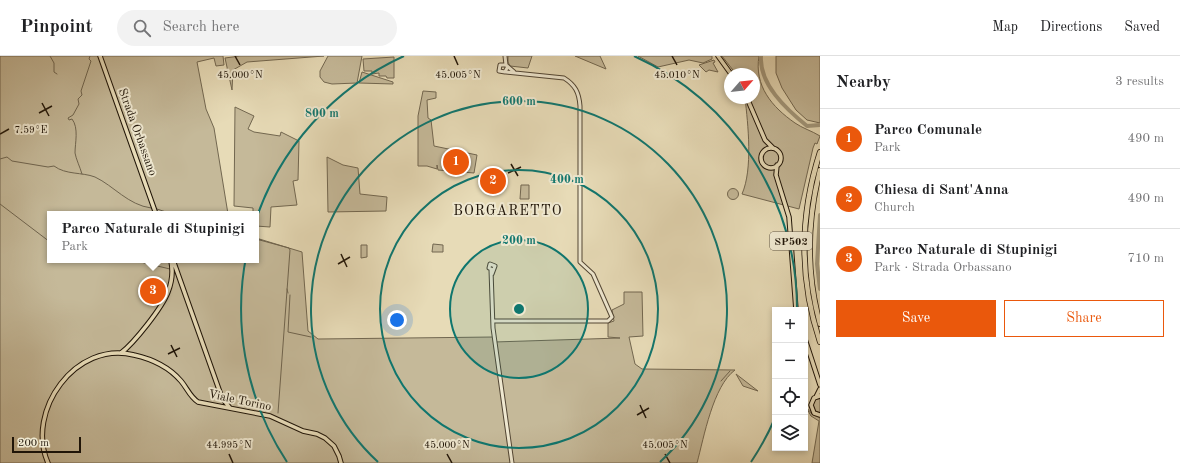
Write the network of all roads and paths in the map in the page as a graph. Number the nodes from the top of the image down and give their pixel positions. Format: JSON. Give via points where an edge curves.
{"nodes":[{"id":1,"x":100,"y":56,"type":"edge"},
{"id":2,"x":718,"y":56,"type":"edge"},
{"id":3,"x":505,"y":57,"type":"edge"},
{"id":4,"x":505,"y":65,"type":"junction"},
{"id":5,"x":726,"y":68,"type":"edge"},
{"id":6,"x":506,"y":72,"type":"junction"},
{"id":7,"x":514,"y":72,"type":"junction"},
{"id":8,"x":749,"y":104,"type":"edge"},
{"id":9,"x":764,"y":140,"type":"junction"},
{"id":10,"x":774,"y":149,"type":"junction"},
{"id":11,"x":763,"y":152,"type":"junction"},
{"id":12,"x":820,"y":152,"type":"edge"},
{"id":13,"x":777,"y":165,"type":"junction"},
{"id":14,"x":769,"y":167,"type":"junction"},
{"id":15,"x":820,"y":170,"type":"edge"},
{"id":16,"x":776,"y":175,"type":"junction"},
{"id":17,"x":155,"y":211,"type":"edge"},
{"id":18,"x":172,"y":263,"type":"edge"},
{"id":19,"x":172,"y":263,"type":"edge"},
{"id":20,"x":492,"y":272,"type":"dead end"},
{"id":21,"x":179,"y":277,"type":"junction"},
{"id":22,"x":170,"y":287,"type":"junction"},
{"id":23,"x":796,"y":307,"type":"edge"},
{"id":24,"x":493,"y":322,"type":"junction"},
{"id":25,"x":820,"y":324,"type":"edge"},
{"id":26,"x":820,"y":342,"type":"edge"},
{"id":27,"x":806,"y":343,"type":"edge"},
{"id":28,"x":121,"y":353,"type":"junction"},
{"id":29,"x":820,"y":385,"type":"edge"},
{"id":30,"x":820,"y":389,"type":"edge"},
{"id":31,"x":818,"y":396,"type":"edge"},
{"id":32,"x":231,"y":409,"type":"junction"},
{"id":33,"x":820,"y":415,"type":"edge"},
{"id":34,"x":48,"y":463,"type":"edge"},
{"id":35,"x":340,"y":463,"type":"edge"},
{"id":36,"x":512,"y":463,"type":"edge"}],
"edges":[{"from":1,"to":17,"type":"main road","name":"Strada Orbassano"},
{"from":2,"to":5,"type":"main road"},
{"from":3,"to":4,"type":"street"},
{"from":4,"to":6,"type":"street"},
{"from":4,"to":6,"type":"street","via":[[499,67],[499,71]]},
{"from":4,"to":7,"type":"street"},
{"from":6,"to":7,"type":"street"},
{"from":7,"to":24,"type":"street","via":[[564,78],[571,82],[578,93],[580,262],[596,279],[611,319]]},
{"from":8,"to":9,"type":"main road","number":"SP502"},
{"from":9,"to":10,"type":"main road","number":"SP502"},
{"from":9,"to":11,"type":"main road","number":"SP502"},
{"from":10,"to":11,"type":"main road","via":[[769,148]]},
{"from":10,"to":13,"type":"main road","number":"SP502","via":[[780,156]]},
{"from":11,"to":14,"type":"main road","number":"SP502","via":[[762,161]]},
{"from":12,"to":26,"type":"highway","via":[[809,196],[804,244],[809,299]]},
{"from":13,"to":14,"type":"main road"},
{"from":13,"to":16,"type":"main road","number":"SP502"},
{"from":14,"to":16,"type":"main road","number":"SP502"},
{"from":15,"to":25,"type":"highway","via":[[812,212],[810,255],[814,297]]},
{"from":16,"to":23,"type":"main road","number":"SP502","via":[[788,213]]},
{"from":18,"to":21,"type":"main road"},
{"from":19,"to":22,"type":"main road"},
{"from":20,"to":24,"type":"street"},
{"from":21,"to":22,"type":"main road","via":[[174,276]]},
{"from":21,"to":32,"type":"main road","via":[[222,398]]},
{"from":22,"to":28,"type":"main road","via":[[164,300],[137,337]]},
{"from":24,"to":36,"type":"street"},
{"from":27,"to":29,"type":"main road"},
{"from":28,"to":32,"type":"main road","name":"Viale Torino","via":[[140,356],[163,366],[173,373],[198,402]]},
{"from":28,"to":34,"type":"main road","name":"Viale Torino","via":[[101,356],[81,365],[67,376],[55,391],[47,407],[43,424],[44,449]]},
{"from":30,"to":31,"type":"main road"},
{"from":31,"to":33,"type":"main road","via":[[811,402],[811,408],[814,413]]},
{"from":32,"to":35,"type":"main road","name":"Viale Torino","via":[[270,416],[325,438],[337,451]]}]}
